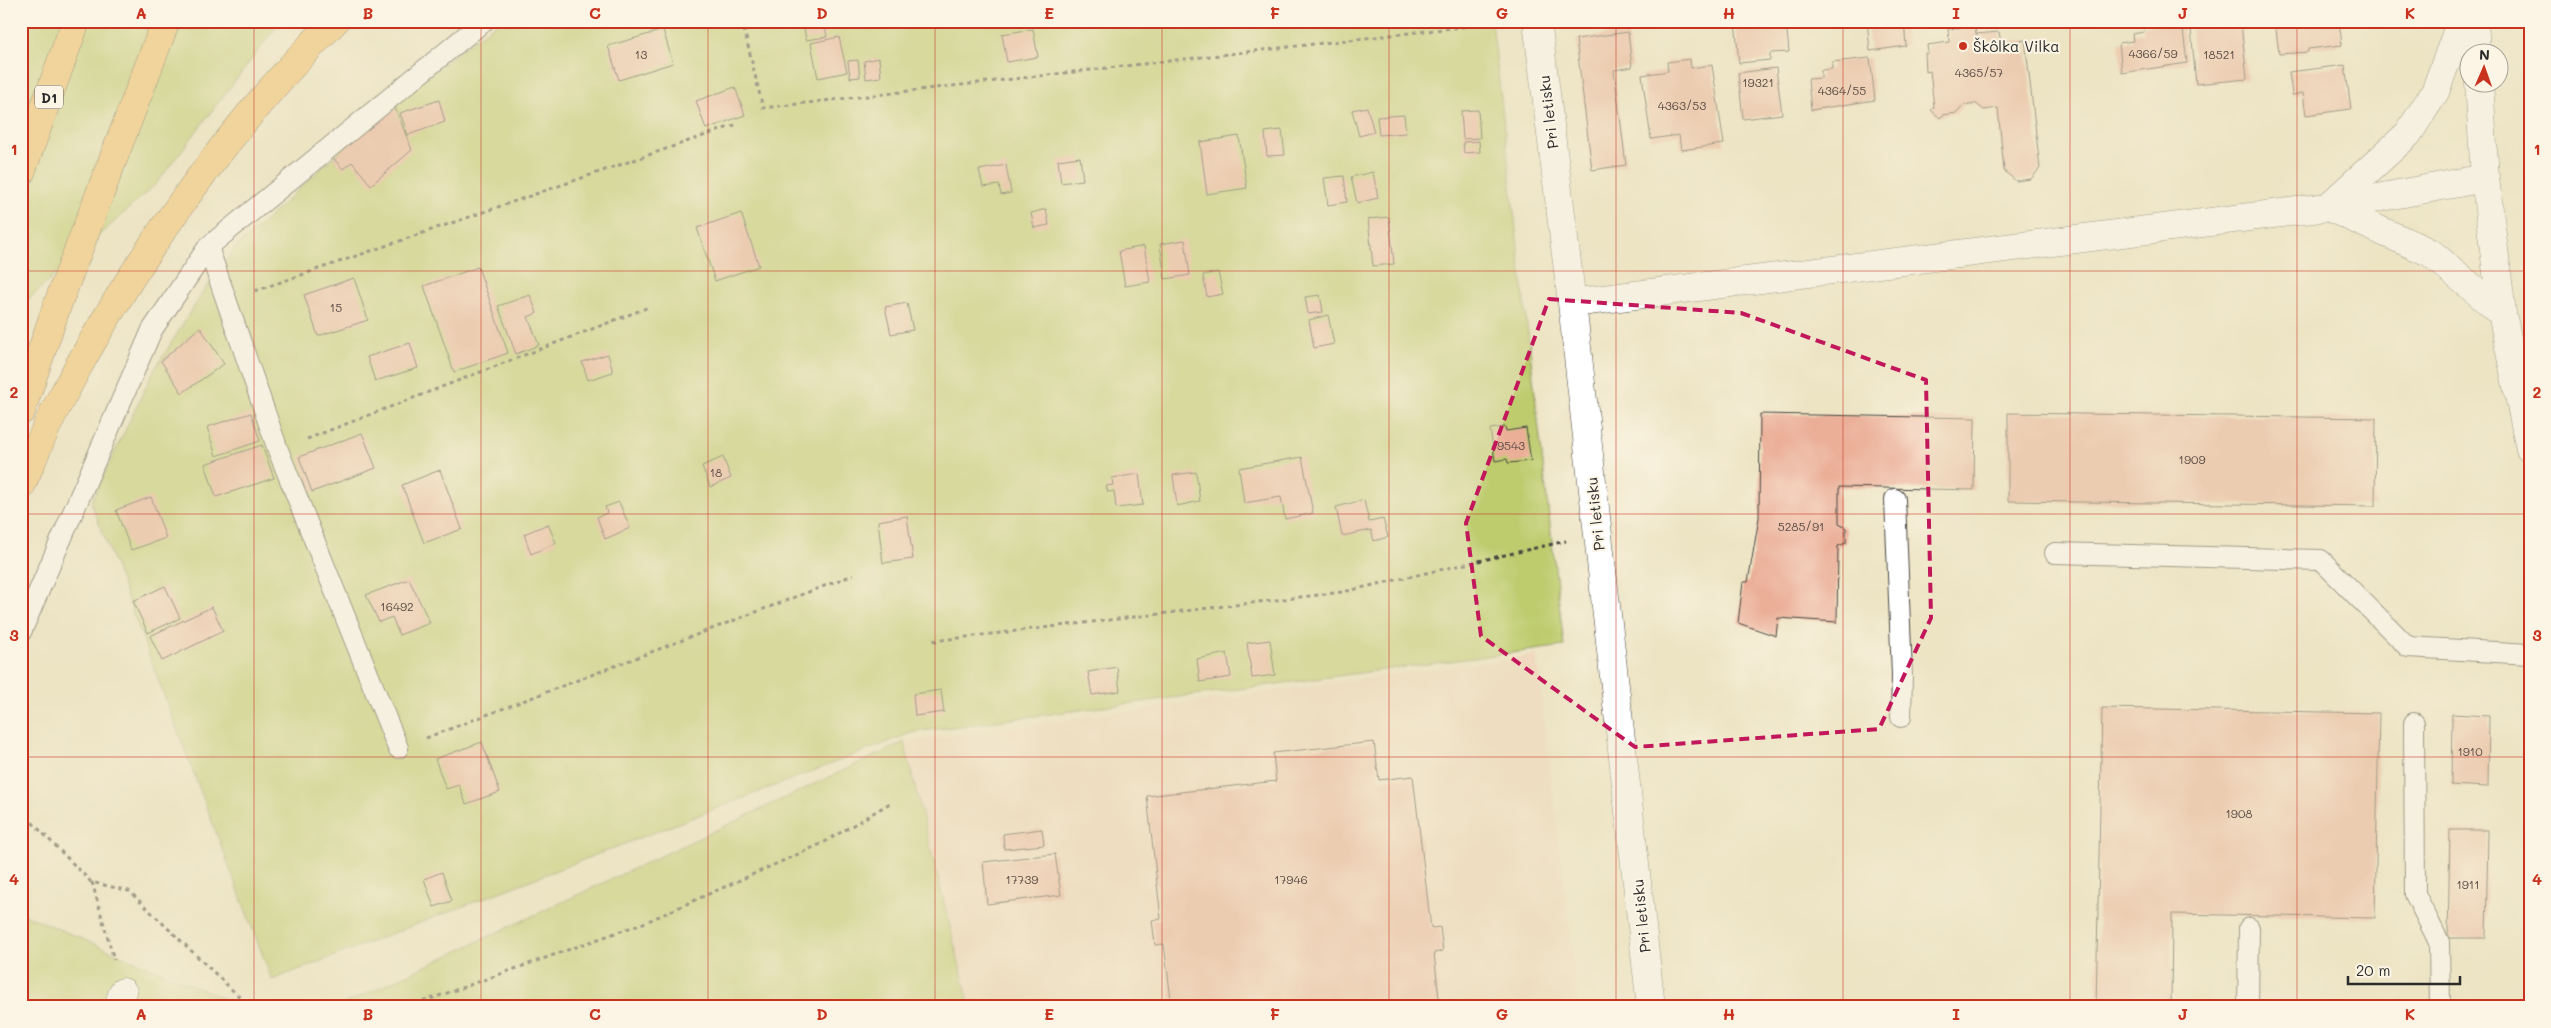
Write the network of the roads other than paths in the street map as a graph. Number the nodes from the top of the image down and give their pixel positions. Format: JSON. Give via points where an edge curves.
{"nodes":[{"id":1,"x":76,"y":21,"type":"edge"},
{"id":2,"x":166,"y":21,"type":"edge"},
{"id":3,"x":335,"y":21,"type":"edge"},
{"id":4,"x":484,"y":21,"type":"edge"},
{"id":5,"x":1537,"y":21,"type":"edge"},
{"id":6,"x":2461,"y":21,"type":"edge"},
{"id":7,"x":2474,"y":21,"type":"edge"},
{"id":8,"x":2475,"y":42,"type":"edge"},
{"id":9,"x":2479,"y":92,"type":"edge"},
{"id":10,"x":21,"y":172,"type":"edge"},
{"id":11,"x":2485,"y":178,"type":"junction"},
{"id":12,"x":2328,"y":207,"type":"junction"},
{"id":13,"x":208,"y":247,"type":"junction"},
{"id":14,"x":1572,"y":303,"type":"junction"},
{"id":15,"x":2502,"y":313,"type":"junction"},
{"id":16,"x":21,"y":411,"type":"edge"},
{"id":17,"x":2530,"y":449,"type":"edge"},
{"id":18,"x":21,"y":486,"type":"edge"},
{"id":19,"x":1895,"y":499,"type":"dead end"},
{"id":20,"x":2055,"y":553,"type":"dead end"},
{"id":21,"x":21,"y":632,"type":"edge"},
{"id":22,"x":2530,"y":654,"type":"edge"},
{"id":23,"x":1901,"y":717,"type":"dead end"},
{"id":24,"x":2414,"y":723,"type":"dead end"},
{"id":25,"x":398,"y":748,"type":"road end"},
{"id":26,"x":2249,"y":928,"type":"dead end"},
{"id":27,"x":1651,"y":1007,"type":"edge"},
{"id":28,"x":2248,"y":1007,"type":"edge"},
{"id":29,"x":2440,"y":1007,"type":"edge"}],
"edges":[{"from":1,"to":10,"type":"highway","number":"D1"},
{"from":2,"to":16,"type":"highway","via":[[58,304]]},
{"from":3,"to":18,"type":"highway","via":[[253,112],[198,181],[148,252],[101,325],[60,399]]},
{"from":4,"to":13,"type":"lane"},
{"from":5,"to":14,"type":"street","name":"Pri letisku"},
{"from":6,"to":12,"type":"street","via":[[2434,92],[2408,134]]},
{"from":7,"to":8,"type":"street"},
{"from":9,"to":11,"type":"street"},
{"from":11,"to":12,"type":"street"},
{"from":11,"to":15,"type":"street"},
{"from":12,"to":14,"type":"street"},
{"from":12,"to":15,"type":"street","via":[[2431,253]]},
{"from":13,"to":21,"type":"lane","via":[[152,330]]},
{"from":13,"to":25,"type":"lane","via":[[278,450]]},
{"from":14,"to":27,"type":"street","name":"Pri letisku"},
{"from":15,"to":17,"type":"street"},
{"from":19,"to":23,"type":"lane"},
{"from":20,"to":22,"type":"lane","via":[[2321,560],[2408,647]]},
{"from":24,"to":29,"type":"lane","via":[[2415,894],[2439,942]]},
{"from":26,"to":28,"type":"lane"}]}
